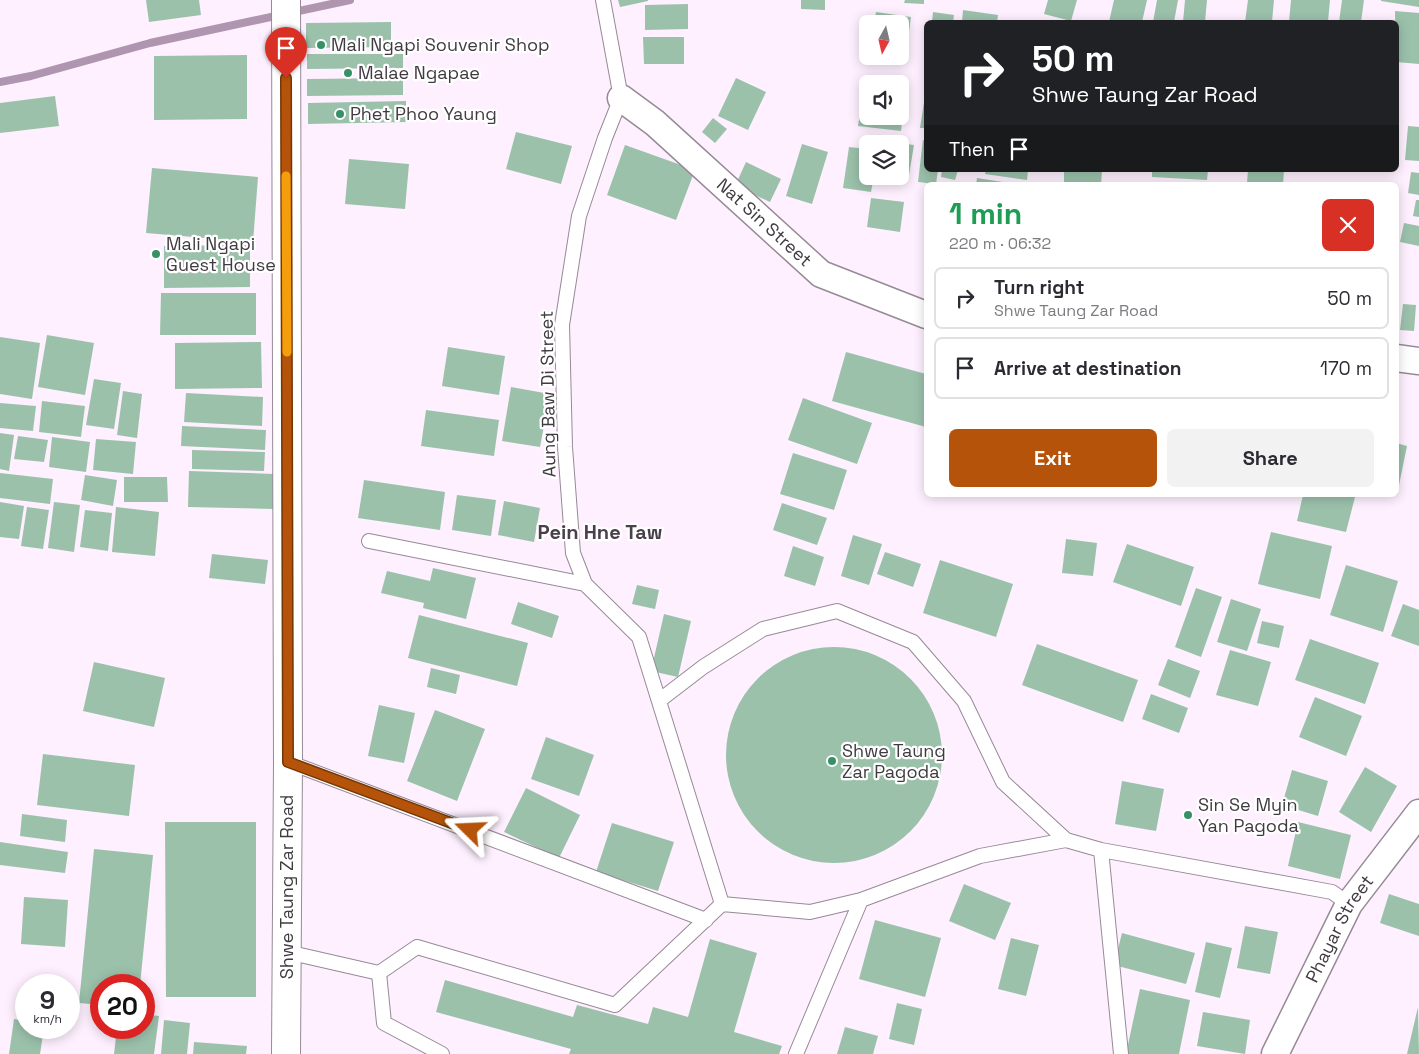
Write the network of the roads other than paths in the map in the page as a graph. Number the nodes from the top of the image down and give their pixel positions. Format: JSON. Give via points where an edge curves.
{"nodes":[{"id":1,"x":286,"y":0,"type":"edge"},
{"id":2,"x":603,"y":0,"type":"edge"},
{"id":3,"x":621,"y":98,"type":"junction"},
{"id":4,"x":924,"y":314,"type":"edge"},
{"id":5,"x":1399,"y":358,"type":"edge"},
{"id":6,"x":1419,"y":361,"type":"edge"},
{"id":7,"x":369,"y":541,"type":"dead end"},
{"id":8,"x":585,"y":584,"type":"junction"},
{"id":9,"x":660,"y":700,"type":"junction"},
{"id":10,"x":288,"y":762,"type":"junction"},
{"id":11,"x":1419,"y":814,"type":"edge"},
{"id":12,"x":1066,"y":840,"type":"junction"},
{"id":13,"x":1101,"y":850,"type":"junction"},
{"id":14,"x":861,"y":900,"type":"junction"},
{"id":15,"x":722,"y":904,"type":"junction"},
{"id":16,"x":1349,"y":904,"type":"junction"},
{"id":17,"x":706,"y":920,"type":"junction"},
{"id":18,"x":287,"y":952,"type":"junction"},
{"id":19,"x":379,"y":973,"type":"junction"},
{"id":20,"x":286,"y":1054,"type":"edge"},
{"id":21,"x":442,"y":1054,"type":"edge"},
{"id":22,"x":796,"y":1054,"type":"edge"},
{"id":23,"x":1122,"y":1054,"type":"edge"},
{"id":24,"x":1275,"y":1054,"type":"edge"}],
"edges":[{"from":1,"to":10,"type":"street","name":"Shwe Taung Zar Road"},
{"from":2,"to":3,"type":"lane"},
{"from":3,"to":4,"type":"street","name":"Nat Sin Street","via":[[655,123],[821,274]]},
{"from":3,"to":8,"type":"lane","name":"Aung Baw Di Street","via":[[579,216],[562,325],[565,447],[573,553]]},
{"from":5,"to":6,"type":"street"},
{"from":7,"to":8,"type":"lane"},
{"from":8,"to":9,"type":"lane","via":[[639,637]]},
{"from":9,"to":12,"type":"lane","via":[[703,667],[763,630],[836,611],[912,642],[964,701],[1003,782]]},
{"from":9,"to":15,"type":"lane"},
{"from":10,"to":17,"type":"lane"},
{"from":10,"to":18,"type":"street","name":"Shwe Taung Zar Road"},
{"from":11,"to":16,"type":"street","name":"Phayar Street"},
{"from":12,"to":13,"type":"lane"},
{"from":12,"to":14,"type":"lane","via":[[980,856]]},
{"from":13,"to":16,"type":"lane","via":[[1332,892]]},
{"from":13,"to":23,"type":"lane"},
{"from":14,"to":15,"type":"lane","via":[[810,912]]},
{"from":14,"to":22,"type":"lane"},
{"from":15,"to":17,"type":"lane"},
{"from":16,"to":24,"type":"street","name":"Phayar Street"},
{"from":17,"to":19,"type":"lane","via":[[615,1005],[418,947]]},
{"from":18,"to":19,"type":"lane"},
{"from":18,"to":20,"type":"street","name":"Shwe Taung Zar Road"},
{"from":19,"to":21,"type":"lane","via":[[384,1023]]}]}
